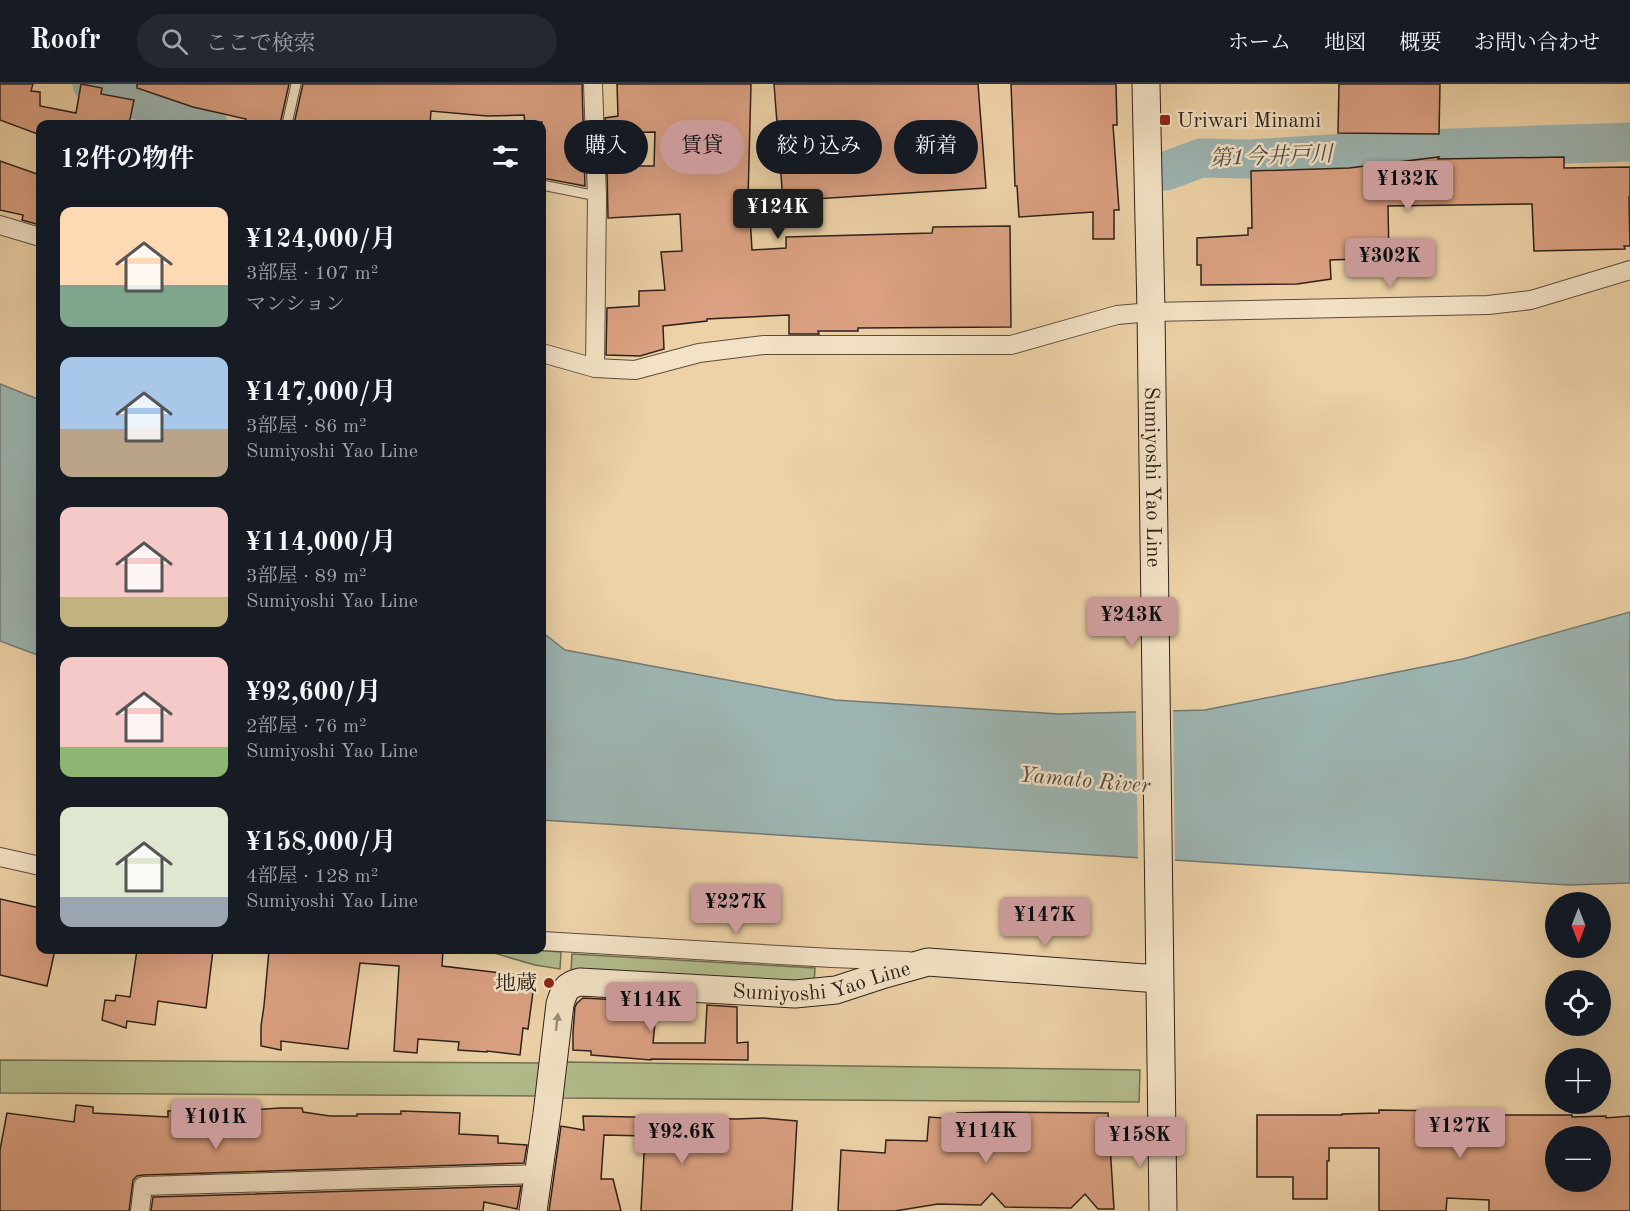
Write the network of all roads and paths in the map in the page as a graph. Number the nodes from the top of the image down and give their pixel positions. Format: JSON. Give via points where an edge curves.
{"nodes":[{"id":1,"x":296,"y":84,"type":"edge"},
{"id":2,"x":593,"y":84,"type":"edge"},
{"id":3,"x":1146,"y":84,"type":"edge"},
{"id":4,"x":288,"y":120,"type":"edge"},
{"id":5,"x":546,"y":186,"type":"edge"},
{"id":6,"x":597,"y":196,"type":"junction"},
{"id":7,"x":0,"y":225,"type":"edge"},
{"id":8,"x":36,"y":236,"type":"edge"},
{"id":9,"x":1630,"y":270,"type":"edge"},
{"id":10,"x":1150,"y":321,"type":"junction"},
{"id":11,"x":546,"y":354,"type":"edge"},
{"id":12,"x":595,"y":368,"type":"junction"},
{"id":13,"x":0,"y":856,"type":"edge"},
{"id":14,"x":36,"y":865,"type":"edge"},
{"id":15,"x":546,"y":941,"type":"edge"},
{"id":16,"x":928,"y":962,"type":"junction"},
{"id":17,"x":1159,"y":972,"type":"junction"},
{"id":18,"x":538,"y":1174,"type":"junction"},
{"id":19,"x":1163,"y":1208,"type":"edge"},
{"id":20,"x":140,"y":1211,"type":"edge"},
{"id":21,"x":532,"y":1211,"type":"edge"}],
"edges":[{"from":1,"to":4,"type":"lane"},
{"from":2,"to":6,"type":"street"},
{"from":3,"to":10,"type":"main road","name":"Sumiyoshi Yao Line"},
{"from":5,"to":6,"type":"lane"},
{"from":6,"to":12,"type":"street"},
{"from":7,"to":8,"type":"street"},
{"from":9,"to":10,"type":"street","via":[[1531,300],[1488,305]]},
{"from":10,"to":12,"type":"street","via":[[1117,315],[1011,345],[764,345],[699,353],[635,370]]},
{"from":10,"to":17,"type":"main road","name":"Sumiyoshi Yao Line"},
{"from":11,"to":12,"type":"street"},
{"from":13,"to":14,"type":"street"},
{"from":15,"to":16,"type":"street"},
{"from":16,"to":17,"type":"main road","name":"Sumiyoshi Yao Line"},
{"from":18,"to":16,"type":"main road","name":"Sumiyoshi Yao Line","one_way":true,"via":[[560,1004],[571,984],[795,994],[836,990]]},
{"from":17,"to":19,"type":"main road","name":"Sumiyoshi Yao Line"},
{"from":18,"to":20,"type":"street","via":[[142,1186]]},
{"from":18,"to":21,"type":"main road","name":"Sumiyoshi Yao Line"}]}
